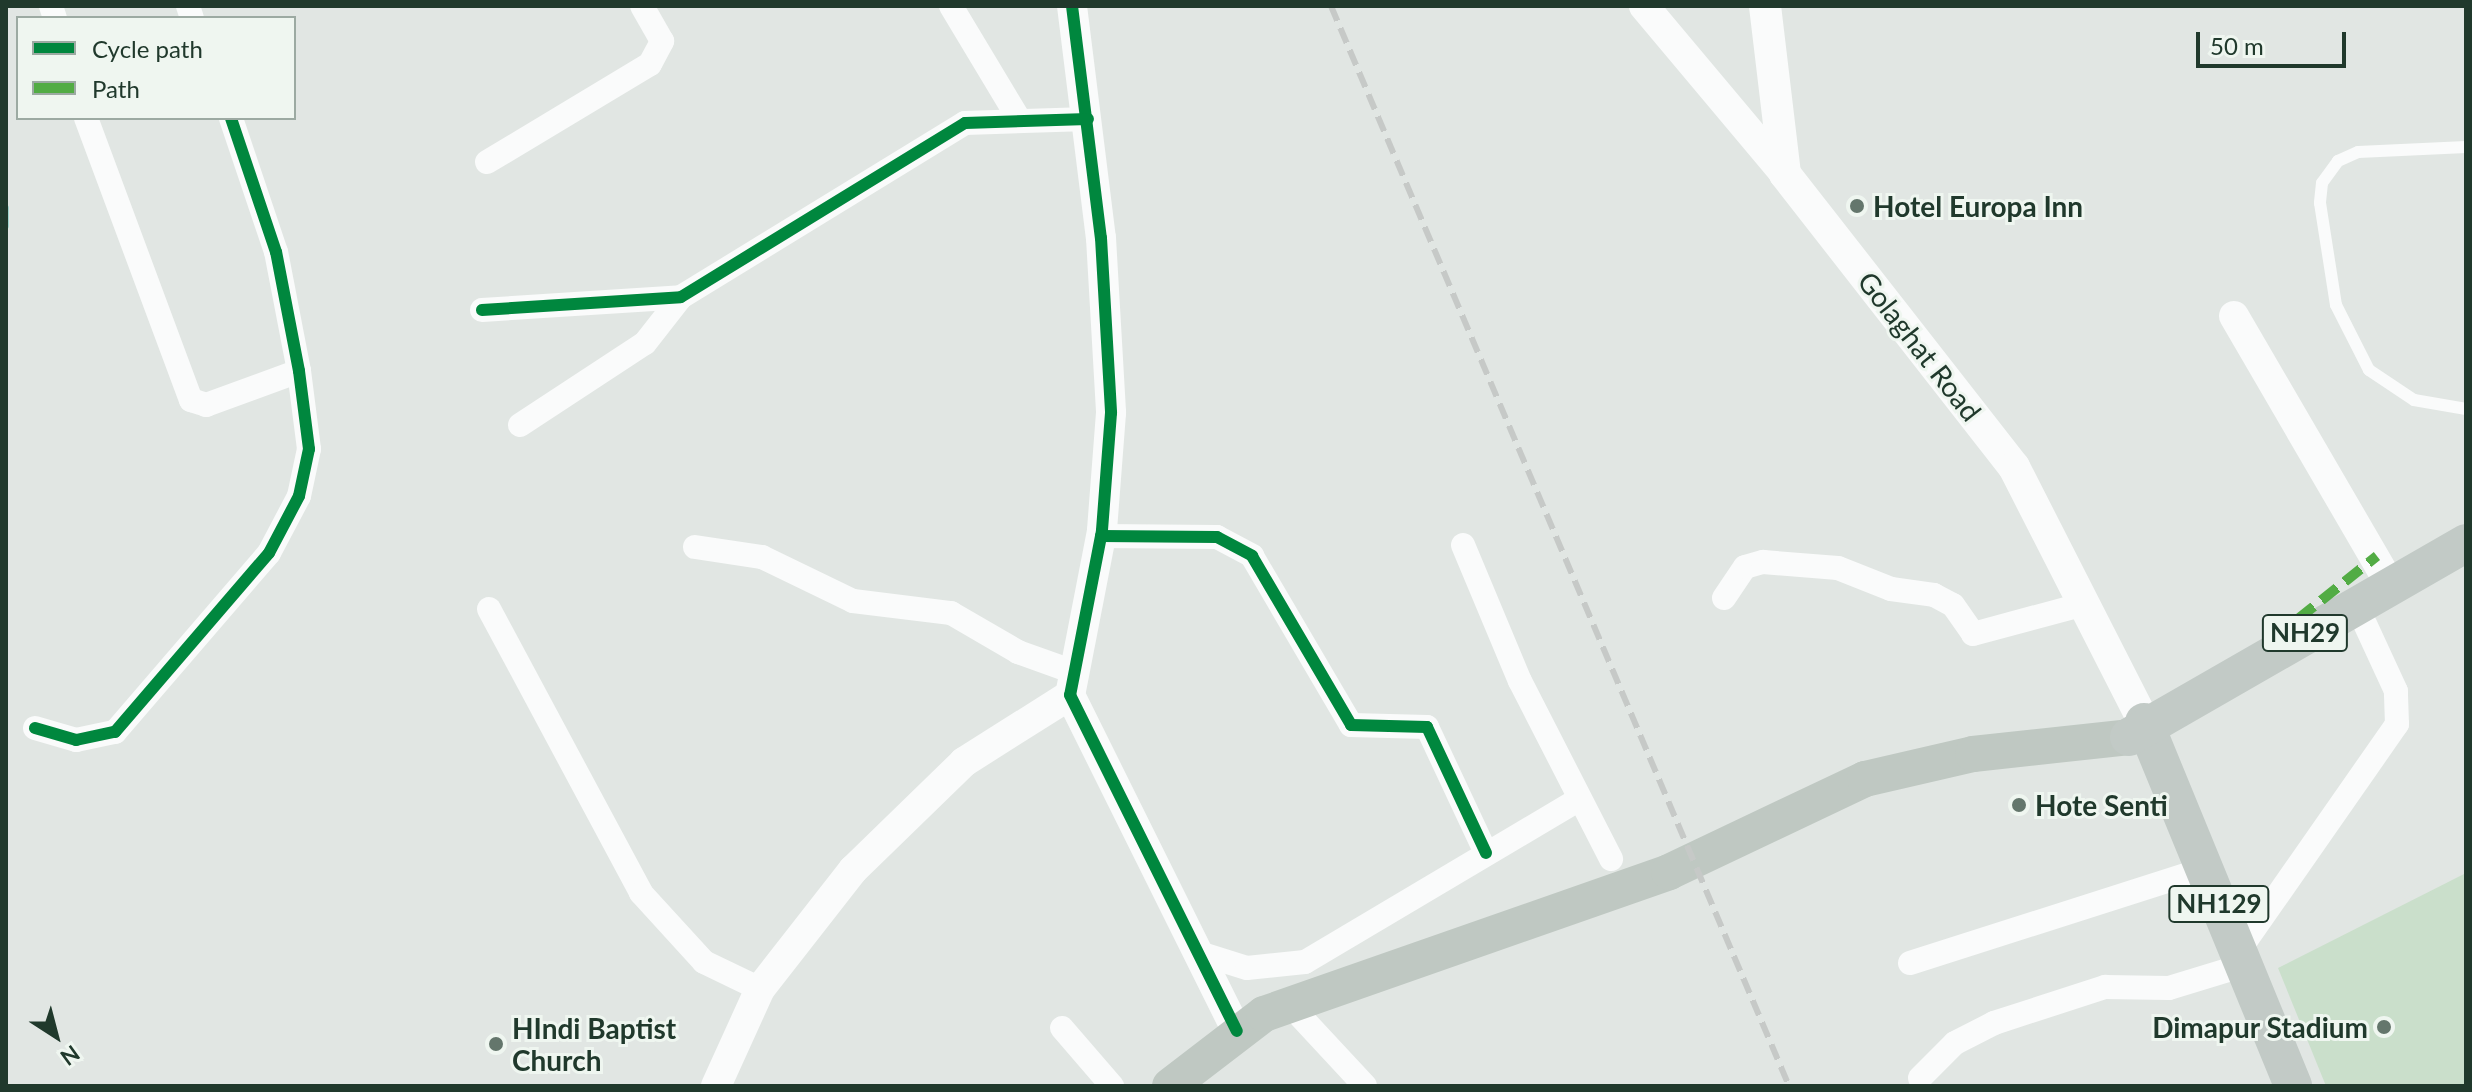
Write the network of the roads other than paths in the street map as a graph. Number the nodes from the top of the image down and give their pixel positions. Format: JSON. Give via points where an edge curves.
{"nodes":[{"id":1,"x":642,"y":6,"type":"edge"},
{"id":2,"x":951,"y":6,"type":"edge"},
{"id":3,"x":1072,"y":6,"type":"edge"},
{"id":4,"x":1644,"y":6,"type":"edge"},
{"id":5,"x":1765,"y":6,"type":"edge"},
{"id":6,"x":1017,"y":116,"type":"junction"},
{"id":7,"x":1088,"y":119,"type":"junction"},
{"id":8,"x":87,"y":120,"type":"edge"},
{"id":9,"x":232,"y":120,"type":"edge"},
{"id":10,"x":2466,"y":147,"type":"edge"},
{"id":11,"x":487,"y":162,"type":"dead end"},
{"id":12,"x":1785,"y":174,"type":"junction"},
{"id":13,"x":681,"y":297,"type":"junction"},
{"id":14,"x":482,"y":310,"type":"dead end"},
{"id":15,"x":2234,"y":316,"type":"dead end"},
{"id":16,"x":299,"y":371,"type":"junction"},
{"id":17,"x":2466,"y":409,"type":"edge"},
{"id":18,"x":520,"y":425,"type":"dead end"},
{"id":19,"x":1101,"y":536,"type":"junction"},
{"id":20,"x":2466,"y":543,"type":"edge"},
{"id":21,"x":1463,"y":545,"type":"dead end"},
{"id":22,"x":695,"y":547,"type":"dead end"},
{"id":23,"x":2466,"y":567,"type":"edge"},
{"id":24,"x":2390,"y":584,"type":"junction"},
{"id":25,"x":1724,"y":598,"type":"dead end"},
{"id":26,"x":2084,"y":604,"type":"junction"},
{"id":27,"x":489,"y":609,"type":"dead end"},
{"id":28,"x":2365,"y":624,"type":"junction"},
{"id":29,"x":1071,"y":683,"type":"junction"},
{"id":30,"x":35,"y":728,"type":"dead end"},
{"id":31,"x":2142,"y":733,"type":"junction"},
{"id":32,"x":1579,"y":799,"type":"junction"},
{"id":33,"x":1486,"y":853,"type":"junction"},
{"id":34,"x":1611,"y":859,"type":"dead end"},
{"id":35,"x":2204,"y":869,"type":"junction"},
{"id":36,"x":1199,"y":953,"type":"junction"},
{"id":37,"x":2241,"y":958,"type":"junction"},
{"id":38,"x":1910,"y":963,"type":"dead end"},
{"id":39,"x":760,"y":989,"type":"junction"},
{"id":40,"x":1288,"y":1003,"type":"junction"},
{"id":41,"x":1062,"y":1028,"type":"dead end"},
{"id":42,"x":1237,"y":1031,"type":"junction"},
{"id":43,"x":1920,"y":1078,"type":"dead end"},
{"id":44,"x":716,"y":1086,"type":"edge"},
{"id":45,"x":1112,"y":1086,"type":"edge"},
{"id":46,"x":1170,"y":1086,"type":"edge"},
{"id":47,"x":1365,"y":1086,"type":"edge"},
{"id":48,"x":2293,"y":1086,"type":"edge"}],
"edges":[{"from":1,"to":11,"type":"street","via":[[662,41],[650,64]]},
{"from":2,"to":6,"type":"street"},
{"from":3,"to":7,"type":"street"},
{"from":4,"to":12,"type":"street","name":"Golaghat Road"},
{"from":5,"to":12,"type":"main road"},
{"from":6,"to":7,"type":"street"},
{"from":6,"to":13,"type":"street","via":[[965,123],[934,137]]},
{"from":7,"to":19,"type":"street","via":[[1111,413]]},
{"from":8,"to":16,"type":"street","via":[[191,400],[206,405]]},
{"from":9,"to":16,"type":"street","via":[[276,252]]},
{"from":10,"to":17,"type":"lane","via":[[2358,152],[2338,161],[2322,183],[2320,203],[2336,305],[2369,370],[2414,400]]},
{"from":12,"to":26,"type":"main road","name":"Golaghat Road","via":[[2014,467]]},
{"from":13,"to":14,"type":"street"},
{"from":13,"to":18,"type":"street","via":[[645,343]]},
{"from":15,"to":24,"type":"street"},
{"from":16,"to":30,"type":"street","via":[[309,449],[299,496],[269,553],[115,732],[76,740]]},
{"from":19,"to":29,"type":"street"},
{"from":19,"to":33,"type":"street","via":[[1217,537],[1252,556],[1342,717],[1367,730],[1418,724],[1432,733]]},
{"from":20,"to":24,"type":"highway","number":"NH29"},
{"from":21,"to":32,"type":"street"},
{"from":22,"to":29,"type":"street","via":[[762,557],[853,601],[951,613]]},
{"from":23,"to":28,"type":"highway","number":"NH29"},
{"from":24,"to":31,"type":"highway","number":"NH29"},
{"from":25,"to":26,"type":"street","via":[[1736,575],[1763,562],[1838,568],[1891,589],[1934,595],[1953,605],[1973,634]]},
{"from":26,"to":31,"type":"main road","name":"Golaghat Road"},
{"from":27,"to":39,"type":"street","via":[[641,893],[704,962]]},
{"from":28,"to":31,"type":"highway","number":"NH29"},
{"from":28,"to":37,"type":"street","via":[[2396,691],[2397,724]]},
{"from":29,"to":36,"type":"street"},
{"from":29,"to":39,"type":"street","via":[[909,810]]},
{"from":31,"to":35,"type":"highway","number":"NH129"},
{"from":31,"to":40,"type":"main road","via":[[1973,754],[1865,779],[1669,872],[1425,961]]},
{"from":32,"to":33,"type":"street"},
{"from":32,"to":34,"type":"street"},
{"from":33,"to":36,"type":"street","via":[[1305,962],[1247,968]]},
{"from":35,"to":37,"type":"highway","number":"NH129"},
{"from":35,"to":38,"type":"street"},
{"from":36,"to":42,"type":"street"},
{"from":37,"to":43,"type":"street","via":[[2169,988],[2105,987],[1994,1023],[1955,1043]]},
{"from":37,"to":48,"type":"highway","number":"NH129"},
{"from":39,"to":44,"type":"street"},
{"from":40,"to":42,"type":"main road"},
{"from":40,"to":47,"type":"street"},
{"from":41,"to":45,"type":"street"},
{"from":42,"to":46,"type":"main road"}]}
